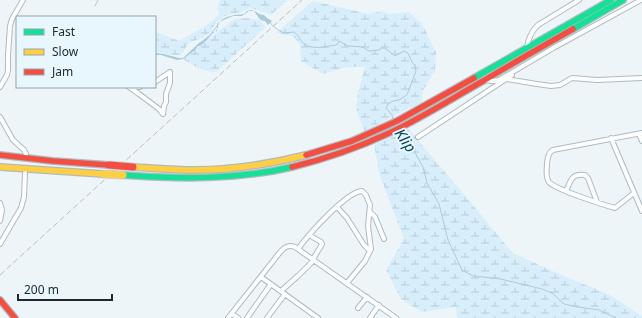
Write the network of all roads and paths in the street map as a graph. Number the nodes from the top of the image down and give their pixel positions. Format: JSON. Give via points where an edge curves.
{"nodes":[{"id":1,"x":23,"y":0,"type":"edge"},
{"id":2,"x":579,"y":0,"type":"edge"},
{"id":3,"x":611,"y":0,"type":"edge"},
{"id":4,"x":624,"y":0,"type":"edge"},
{"id":5,"x":641,"y":0,"type":"edge"},
{"id":6,"x":17,"y":16,"type":"edge"},
{"id":7,"x":15,"y":20,"type":"edge"},
{"id":8,"x":527,"y":48,"type":"junction"},
{"id":9,"x":512,"y":76,"type":"dead end"},
{"id":10,"x":507,"y":78,"type":"junction"},
{"id":11,"x":642,"y":78,"type":"edge"},
{"id":12,"x":485,"y":80,"type":"junction"},
{"id":13,"x":499,"y":80,"type":"junction"},
{"id":14,"x":156,"y":81,"type":"edge"},
{"id":15,"x":0,"y":87,"type":"edge"},
{"id":16,"x":132,"y":88,"type":"edge"},
{"id":17,"x":0,"y":117,"type":"edge"},
{"id":18,"x":398,"y":125,"type":"junction"},
{"id":19,"x":384,"y":131,"type":"junction"},
{"id":20,"x":640,"y":133,"type":"edge"},
{"id":21,"x":418,"y":137,"type":"dead end"},
{"id":22,"x":612,"y":138,"type":"junction"},
{"id":23,"x":642,"y":141,"type":"edge"},
{"id":24,"x":26,"y":154,"type":"dead end"},
{"id":25,"x":0,"y":155,"type":"edge"},
{"id":26,"x":0,"y":158,"type":"edge"},
{"id":27,"x":52,"y":161,"type":"junction"},
{"id":28,"x":0,"y":167,"type":"edge"},
{"id":29,"x":0,"y":171,"type":"edge"},
{"id":30,"x":48,"y":171,"type":"junction"},
{"id":31,"x":25,"y":173,"type":"dead end"},
{"id":32,"x":566,"y":191,"type":"junction"},
{"id":33,"x":634,"y":193,"type":"junction"},
{"id":34,"x":596,"y":202,"type":"junction"},
{"id":35,"x":0,"y":203,"type":"edge"},
{"id":36,"x":337,"y":207,"type":"junction"},
{"id":37,"x":642,"y":211,"type":"edge"},
{"id":38,"x":370,"y":212,"type":"junction"},
{"id":39,"x":0,"y":221,"type":"edge"},
{"id":40,"x":309,"y":235,"type":"junction"},
{"id":41,"x":384,"y":239,"type":"dead end"},
{"id":42,"x":0,"y":244,"type":"edge"},
{"id":43,"x":298,"y":249,"type":"junction"},
{"id":44,"x":370,"y":252,"type":"junction"},
{"id":45,"x":313,"y":259,"type":"junction"},
{"id":46,"x":262,"y":277,"type":"junction"},
{"id":47,"x":347,"y":283,"type":"junction"},
{"id":48,"x":271,"y":284,"type":"junction"},
{"id":49,"x":283,"y":293,"type":"junction"},
{"id":50,"x":367,"y":297,"type":"junction"},
{"id":51,"x":0,"y":300,"type":"edge"},
{"id":52,"x":379,"y":305,"type":"junction"},
{"id":53,"x":358,"y":308,"type":"dead end"},
{"id":54,"x":232,"y":314,"type":"junction"},
{"id":55,"x":390,"y":314,"type":"junction"},
{"id":56,"x":13,"y":316,"type":"edge"},
{"id":57,"x":228,"y":318,"type":"edge"},
{"id":58,"x":238,"y":318,"type":"edge"},
{"id":59,"x":247,"y":318,"type":"edge"},
{"id":60,"x":267,"y":318,"type":"edge"},
{"id":61,"x":318,"y":318,"type":"edge"},
{"id":62,"x":370,"y":318,"type":"edge"},
{"id":63,"x":387,"y":318,"type":"edge"},
{"id":64,"x":396,"y":318,"type":"edge"}],
"edges":[{"from":1,"to":6,"type":"street"},
{"from":2,"to":8,"type":"street","via":[[538,25],[527,42]]},
{"from":3,"to":8,"type":"main road"},
{"from":4,"to":12,"type":"main road"},
{"from":5,"to":13,"type":"street"},
{"from":7,"to":15,"type":"street","via":[[10,26],[7,75]]},
{"from":8,"to":18,"type":"main road"},
{"from":9,"to":10,"type":"street"},
{"from":10,"to":11,"type":"street","via":[[551,86],[560,85],[572,78]]},
{"from":10,"to":13,"type":"street"},
{"from":10,"to":21,"type":"street"},
{"from":12,"to":13,"type":"street"},
{"from":12,"to":18,"type":"main road"},
{"from":14,"to":16,"type":"street","via":[[170,72],[163,114]]},
{"from":17,"to":24,"type":"street","via":[[13,140]]},
{"from":18,"to":19,"type":"main road"},
{"from":19,"to":27,"type":"main road","bridge":true,"via":[[319,152],[256,166],[201,170]]},
{"from":19,"to":30,"type":"main road","bridge":true,"via":[[354,148],[322,158],[286,168],[232,176],[158,177]]},
{"from":20,"to":22,"type":"street"},
{"from":20,"to":23,"type":"street"},
{"from":22,"to":32,"type":"street","via":[[556,149],[549,153],[548,180]]},
{"from":22,"to":33,"type":"street"},
{"from":25,"to":27,"type":"main road"},
{"from":26,"to":27,"type":"main road"},
{"from":28,"to":30,"type":"main road"},
{"from":29,"to":30,"type":"main road"},
{"from":31,"to":42,"type":"street","via":[[21,208]]},
{"from":32,"to":34,"type":"street"},
{"from":32,"to":34,"type":"street","via":[[572,178],[578,174],[585,175]]},
{"from":33,"to":34,"type":"street","via":[[615,208]]},
{"from":33,"to":37,"type":"street"},
{"from":35,"to":39,"type":"street"},
{"from":36,"to":38,"type":"street","via":[[362,190],[370,205]]},
{"from":36,"to":40,"type":"street"},
{"from":36,"to":44,"type":"street"},
{"from":38,"to":41,"type":"street","via":[[376,217]]},
{"from":38,"to":44,"type":"street"},
{"from":40,"to":43,"type":"street"},
{"from":40,"to":45,"type":"street","via":[[322,244]]},
{"from":43,"to":45,"type":"street"},
{"from":43,"to":46,"type":"street","via":[[290,245],[284,248]]},
{"from":44,"to":47,"type":"street"},
{"from":45,"to":47,"type":"street"},
{"from":45,"to":49,"type":"street"},
{"from":46,"to":48,"type":"street"},
{"from":46,"to":54,"type":"street"},
{"from":47,"to":50,"type":"street"},
{"from":48,"to":49,"type":"street"},
{"from":48,"to":59,"type":"street"},
{"from":49,"to":60,"type":"street"},
{"from":49,"to":61,"type":"street"},
{"from":50,"to":52,"type":"street"},
{"from":50,"to":53,"type":"street"},
{"from":51,"to":56,"type":"main road"},
{"from":52,"to":55,"type":"street"},
{"from":52,"to":62,"type":"street"},
{"from":54,"to":57,"type":"street"},
{"from":54,"to":58,"type":"street"},
{"from":55,"to":63,"type":"street"},
{"from":55,"to":64,"type":"street"}]}
